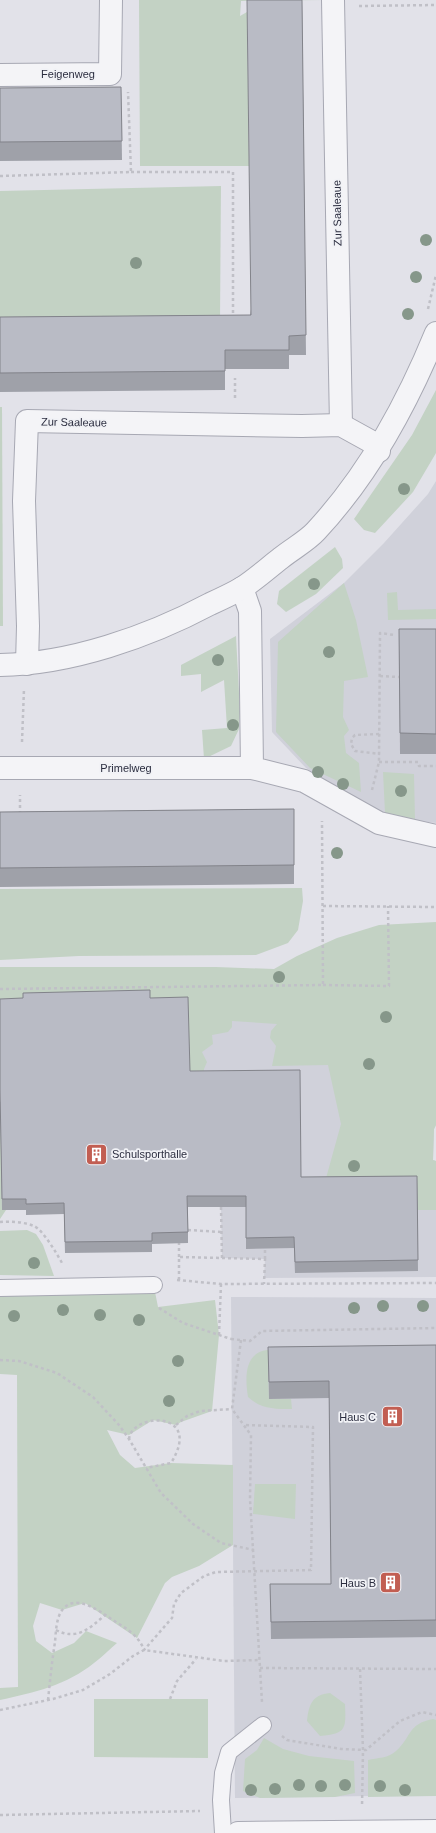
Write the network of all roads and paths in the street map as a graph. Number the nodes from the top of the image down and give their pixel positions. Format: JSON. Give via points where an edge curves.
{"nodes":[{"id":1,"x":111,"y":0,"type":"edge"},
{"id":2,"x":333,"y":3,"type":"edge"},
{"id":3,"x":436,"y":5,"type":"edge"},
{"id":4,"x":0,"y":75,"type":"edge"},
{"id":5,"x":128,"y":86,"type":"dead end"},
{"id":6,"x":131,"y":172,"type":"junction"},
{"id":7,"x":0,"y":176,"type":"edge"},
{"id":8,"x":233,"y":322,"type":"edge"},
{"id":9,"x":436,"y":333,"type":"edge"},
{"id":10,"x":341,"y":425,"type":"junction"},
{"id":11,"x":379,"y":451,"type":"junction"},
{"id":12,"x":242,"y":588,"type":"junction"},
{"id":13,"x":394,"y":635,"type":"dead end"},
{"id":14,"x":27,"y":664,"type":"junction"},
{"id":15,"x":0,"y":665,"type":"edge"},
{"id":16,"x":380,"y":676,"type":"junction"},
{"id":17,"x":399,"y":677,"type":"edge"},
{"id":18,"x":380,"y":734,"type":"junction"},
{"id":19,"x":380,"y":754,"type":"junction"},
{"id":20,"x":379,"y":762,"type":"junction"},
{"id":21,"x":436,"y":766,"type":"edge"},
{"id":22,"x":0,"y":768,"type":"edge"},
{"id":23,"x":252,"y":768,"type":"junction"},
{"id":24,"x":371,"y":792,"type":"dead end"},
{"id":25,"x":322,"y":815,"type":"dead end"},
{"id":26,"x":436,"y":836,"type":"edge"},
{"id":27,"x":323,"y":906,"type":"junction"},
{"id":28,"x":388,"y":906,"type":"junction"},
{"id":29,"x":436,"y":907,"type":"edge"},
{"id":30,"x":323,"y":985,"type":"junction"},
{"id":31,"x":0,"y":989,"type":"edge"},
{"id":32,"x":221,"y":1207,"type":"edge"},
{"id":33,"x":0,"y":1222,"type":"edge"},
{"id":34,"x":188,"y":1230,"type":"edge"},
{"id":35,"x":222,"y":1232,"type":"junction"},
{"id":36,"x":179,"y":1243,"type":"edge"},
{"id":37,"x":265,"y":1249,"type":"edge"},
{"id":38,"x":178,"y":1256,"type":"junction"},
{"id":39,"x":222,"y":1258,"type":"junction"},
{"id":40,"x":265,"y":1259,"type":"junction"},
{"id":41,"x":65,"y":1269,"type":"dead end"},
{"id":42,"x":172,"y":1279,"type":"dead end"},
{"id":43,"x":179,"y":1280,"type":"junction"},
{"id":44,"x":436,"y":1283,"type":"edge"},
{"id":45,"x":221,"y":1284,"type":"junction"},
{"id":46,"x":264,"y":1284,"type":"junction"},
{"id":47,"x":154,"y":1285,"type":"joint"},
{"id":48,"x":0,"y":1288,"type":"edge"},
{"id":49,"x":436,"y":1328,"type":"edge"},
{"id":50,"x":219,"y":1335,"type":"junction"},
{"id":51,"x":240,"y":1340,"type":"junction"},
{"id":52,"x":0,"y":1360,"type":"edge"},
{"id":53,"x":232,"y":1409,"type":"junction"},
{"id":54,"x":244,"y":1425,"type":"junction"},
{"id":55,"x":176,"y":1426,"type":"junction"},
{"id":56,"x":129,"y":1439,"type":"junction"},
{"id":57,"x":146,"y":1468,"type":"junction"},
{"id":58,"x":254,"y":1550,"type":"junction"},
{"id":59,"x":255,"y":1571,"type":"junction"},
{"id":60,"x":105,"y":1614,"type":"junction"},
{"id":61,"x":56,"y":1630,"type":"junction"},
{"id":62,"x":144,"y":1650,"type":"junction"},
{"id":63,"x":196,"y":1658,"type":"junction"},
{"id":64,"x":260,"y":1660,"type":"junction"},
{"id":65,"x":260,"y":1668,"type":"junction"},
{"id":66,"x":360,"y":1668,"type":"junction"},
{"id":67,"x":436,"y":1669,"type":"edge"},
{"id":68,"x":170,"y":1699,"type":"dead end"},
{"id":69,"x":48,"y":1700,"type":"junction"},
{"id":70,"x":0,"y":1710,"type":"edge"},
{"id":71,"x":436,"y":1715,"type":"edge"},
{"id":72,"x":263,"y":1726,"type":"junction"},
{"id":73,"x":363,"y":1750,"type":"junction"},
{"id":74,"x":436,"y":1831,"type":"edge"},
{"id":75,"x":362,"y":1832,"type":"junction"},
{"id":76,"x":223,"y":1833,"type":"edge"},
{"id":77,"x":238,"y":1833,"type":"edge"}],
"edges":[{"from":1,"to":4,"type":"street","name":"Feigenweg","via":[[110,74]]},
{"from":2,"to":3,"type":"path"},
{"from":2,"to":10,"type":"street","name":"Zur Saaleaue"},
{"from":5,"to":6,"type":"path"},
{"from":6,"to":7,"type":"path"},
{"from":6,"to":8,"type":"path","via":[[233,172]]},
{"from":9,"to":11,"type":"street","via":[[421,371]]},
{"from":10,"to":11,"type":"street","name":"Zur Saaleaue","via":[[370,441]]},
{"from":10,"to":14,"type":"street","name":"Zur Saaleaue","via":[[27,421],[24,500]]},
{"from":11,"to":12,"type":"street","via":[[315,532]]},
{"from":12,"to":14,"type":"street","via":[[183,619],[126,640]]},
{"from":12,"to":23,"type":"street","via":[[250,611]]},
{"from":13,"to":16,"type":"path","via":[[380,633]]},
{"from":14,"to":15,"type":"street"},
{"from":16,"to":17,"type":"path"},
{"from":16,"to":18,"type":"path"},
{"from":18,"to":19,"type":"path"},
{"from":18,"to":19,"type":"path","via":[[355,735],[351,744],[355,751]]},
{"from":19,"to":20,"type":"path"},
{"from":20,"to":21,"type":"path","via":[[418,762],[419,766]]},
{"from":20,"to":24,"type":"path"},
{"from":22,"to":23,"type":"street","name":"Primelweg"},
{"from":23,"to":26,"type":"street","name":"Primelweg","via":[[304,781],[379,823]]},
{"from":25,"to":27,"type":"path"},
{"from":27,"to":28,"type":"path"},
{"from":27,"to":30,"type":"path"},
{"from":28,"to":29,"type":"path"},
{"from":28,"to":30,"type":"path","via":[[389,986]]},
{"from":30,"to":31,"type":"path"},
{"from":32,"to":35,"type":"path"},
{"from":33,"to":41,"type":"path","via":[[35,1226],[55,1249]]},
{"from":34,"to":35,"type":"path"},
{"from":35,"to":39,"type":"path"},
{"from":36,"to":38,"type":"path"},
{"from":37,"to":40,"type":"path"},
{"from":38,"to":39,"type":"path"},
{"from":38,"to":43,"type":"path"},
{"from":39,"to":40,"type":"path"},
{"from":40,"to":46,"type":"path"},
{"from":42,"to":43,"type":"path"},
{"from":43,"to":45,"type":"path"},
{"from":44,"to":46,"type":"path"},
{"from":45,"to":46,"type":"path"},
{"from":45,"to":50,"type":"path"},
{"from":47,"to":48,"type":"lane"},
{"from":47,"to":50,"type":"path","via":[[158,1307],[183,1323]]},
{"from":49,"to":51,"type":"path","via":[[262,1330],[250,1341]]},
{"from":50,"to":51,"type":"path"},
{"from":51,"to":53,"type":"path"},
{"from":52,"to":56,"type":"path","via":[[19,1361],[57,1373],[93,1397]]},
{"from":53,"to":54,"type":"path"},
{"from":53,"to":55,"type":"path","via":[[200,1411],[187,1416]]},
{"from":54,"to":58,"type":"path","via":[[252,1435],[250,1500]]},
{"from":54,"to":59,"type":"path","via":[[313,1427],[311,1570]]},
{"from":55,"to":56,"type":"path","via":[[169,1421],[153,1420],[138,1426],[129,1435]]},
{"from":55,"to":57,"type":"path","via":[[179,1436],[178,1448],[171,1463]]},
{"from":56,"to":57,"type":"path"},
{"from":57,"to":58,"type":"path","via":[[161,1493],[193,1524],[221,1543]]},
{"from":58,"to":59,"type":"path"},
{"from":59,"to":62,"type":"path","via":[[216,1572],[204,1576],[181,1593],[174,1604],[172,1618]]},
{"from":59,"to":64,"type":"path"},
{"from":60,"to":61,"type":"path","via":[[86,1630],[73,1635]]},
{"from":60,"to":61,"type":"path","via":[[85,1603],[72,1603],[62,1610]]},
{"from":60,"to":62,"type":"path","via":[[141,1641]]},
{"from":61,"to":69,"type":"path"},
{"from":62,"to":63,"type":"path"},
{"from":62,"to":69,"type":"path","via":[[83,1690]]},
{"from":63,"to":64,"type":"path","via":[[234,1662]]},
{"from":63,"to":68,"type":"path","via":[[177,1681]]},
{"from":64,"to":65,"type":"path"},
{"from":65,"to":66,"type":"path"},
{"from":65,"to":72,"type":"path"},
{"from":66,"to":67,"type":"path"},
{"from":66,"to":73,"type":"path"},
{"from":69,"to":70,"type":"path"},
{"from":71,"to":73,"type":"path","via":[[422,1712],[400,1721]]},
{"from":72,"to":73,"type":"path","via":[[287,1740]]},
{"from":72,"to":76,"type":"lane","via":[[229,1752],[223,1773]]},
{"from":73,"to":75,"type":"path"},
{"from":74,"to":75,"type":"street"},
{"from":75,"to":77,"type":"street"}]}
